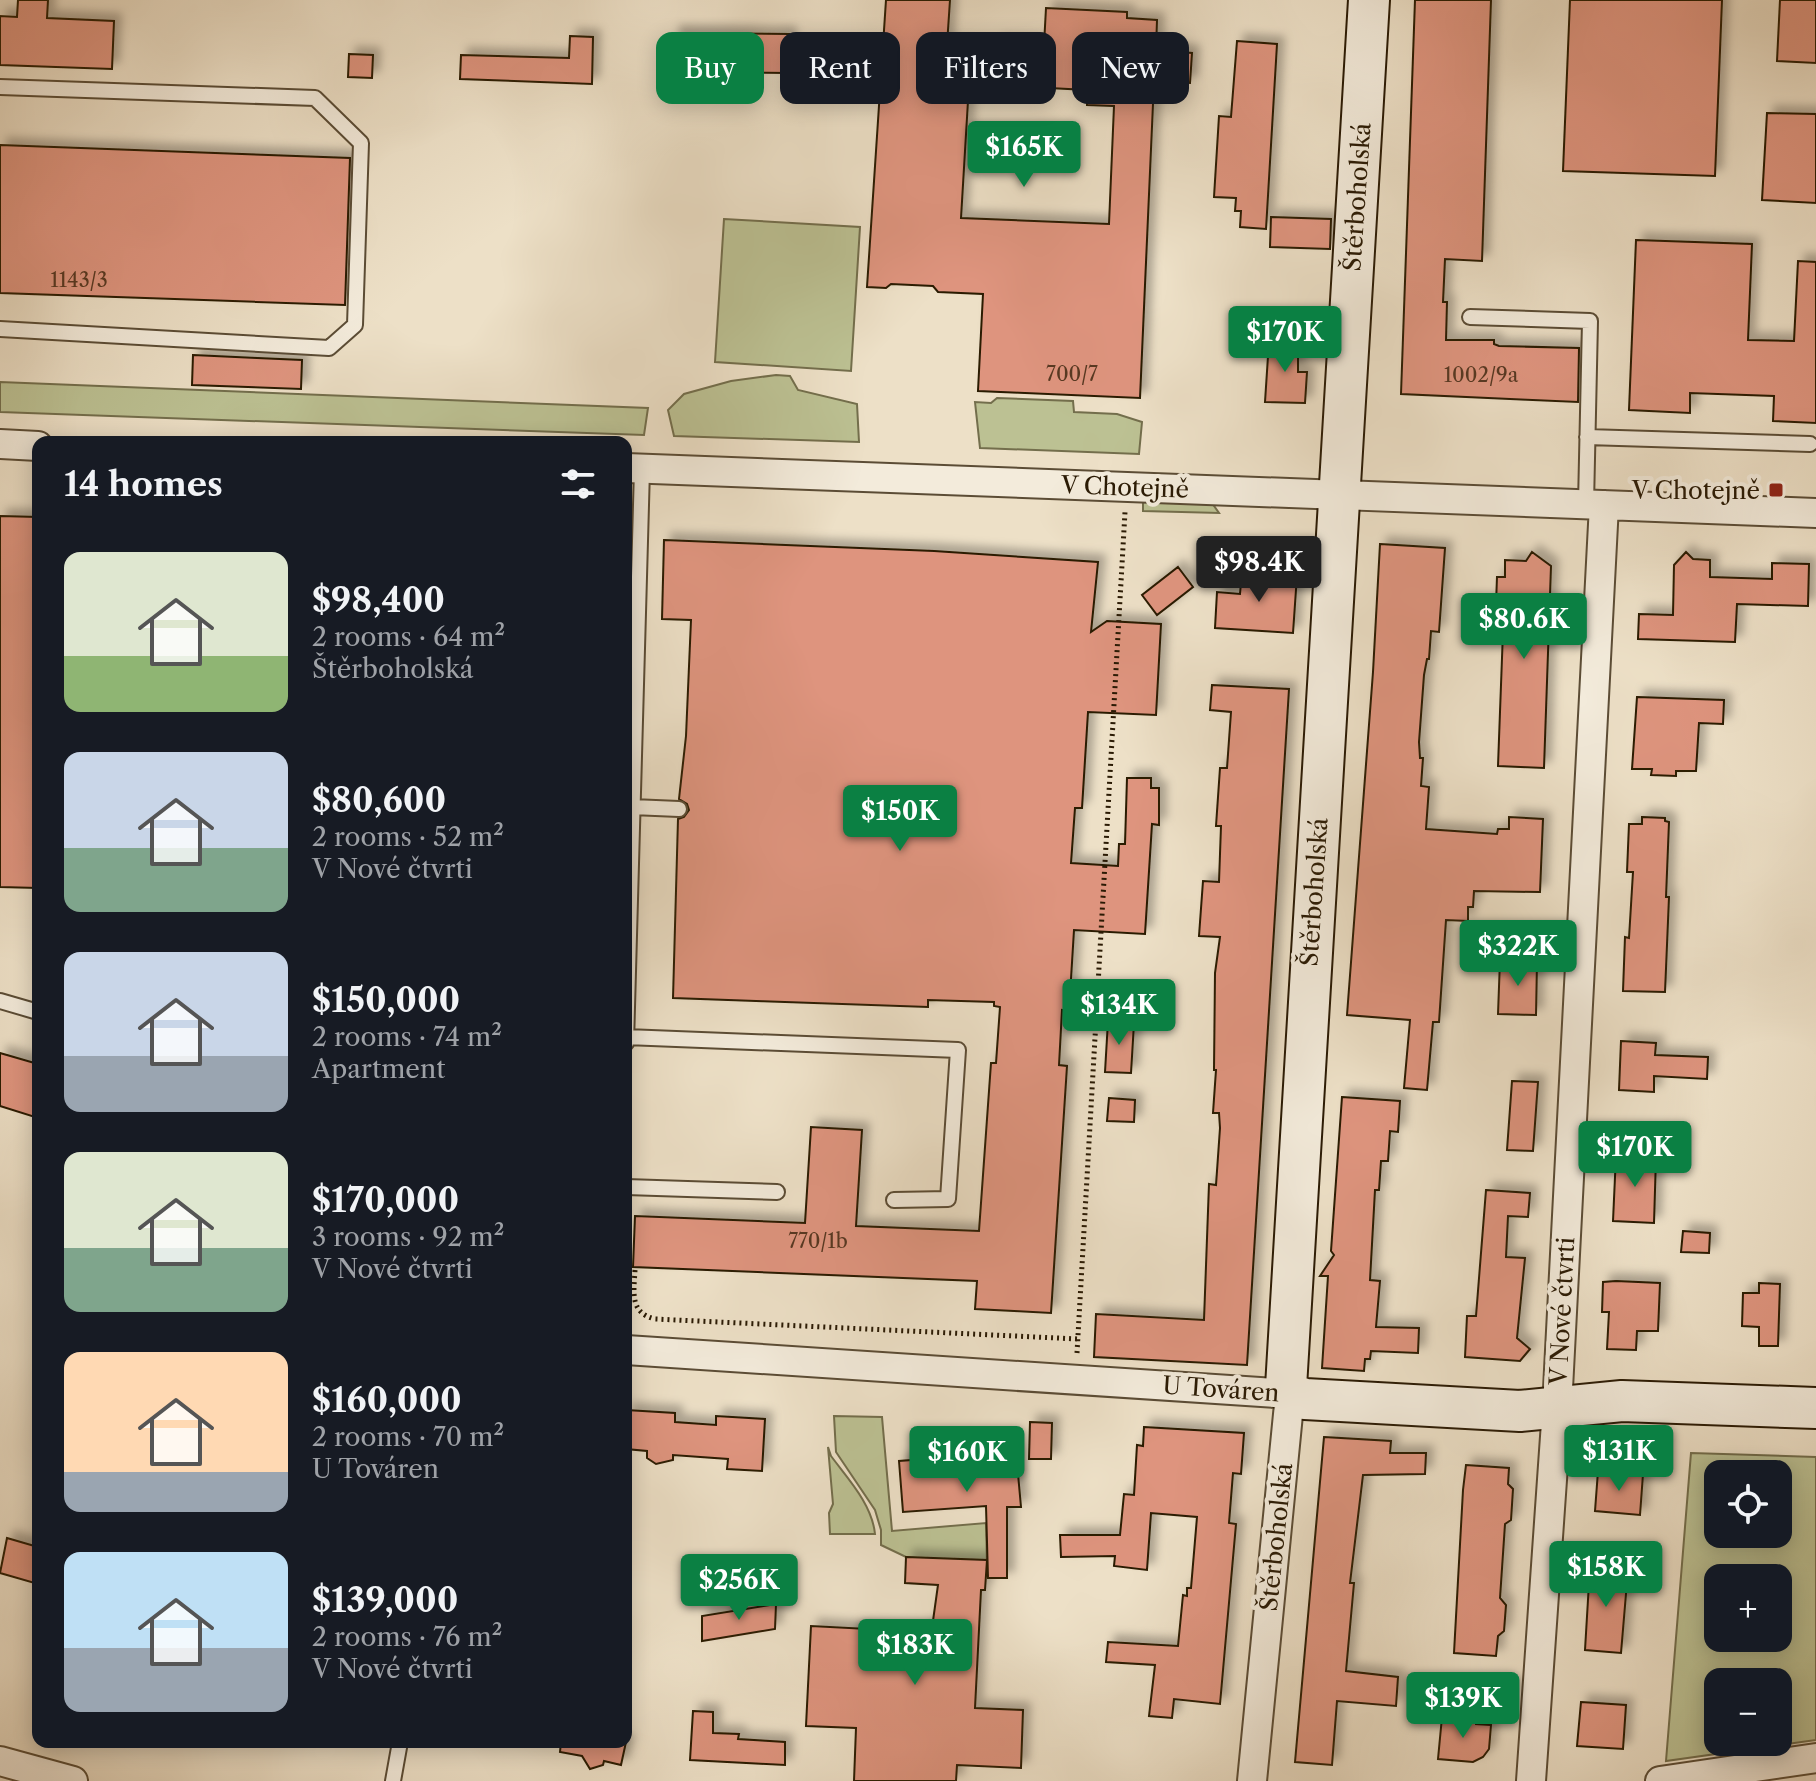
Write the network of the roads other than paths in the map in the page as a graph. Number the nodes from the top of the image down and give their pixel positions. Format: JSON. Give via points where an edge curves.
{"nodes":[{"id":1,"x":1369,"y":0,"type":"edge"},
{"id":2,"x":0,"y":87,"type":"edge"},
{"id":3,"x":1470,"y":317,"type":"dead end"},
{"id":4,"x":0,"y":329,"type":"edge"},
{"id":5,"x":1587,"y":437,"type":"junction"},
{"id":6,"x":0,"y":444,"type":"edge"},
{"id":7,"x":1810,"y":444,"type":"dead end"},
{"id":8,"x":32,"y":446,"type":"edge"},
{"id":9,"x":634,"y":468,"type":"edge"},
{"id":10,"x":1339,"y":495,"type":"junction"},
{"id":11,"x":1595,"y":505,"type":"junction"},
{"id":12,"x":1816,"y":513,"type":"edge"},
{"id":13,"x":632,"y":807,"type":"joint"},
{"id":14,"x":679,"y":809,"type":"dead end"},
{"id":15,"x":0,"y":1001,"type":"edge"},
{"id":16,"x":32,"y":1010,"type":"edge"},
{"id":17,"x":632,"y":1040,"type":"edge"},
{"id":18,"x":632,"y":1187,"type":"edge"},
{"id":19,"x":777,"y":1192,"type":"dead end"},
{"id":20,"x":894,"y":1200,"type":"dead end"},
{"id":21,"x":632,"y":1350,"type":"edge"},
{"id":22,"x":1290,"y":1394,"type":"junction"},
{"id":23,"x":1557,"y":1408,"type":"junction"},
{"id":24,"x":1816,"y":1408,"type":"edge"},
{"id":25,"x":399,"y":1748,"type":"edge"},
{"id":26,"x":1816,"y":1758,"type":"edge"},
{"id":27,"x":0,"y":1761,"type":"edge"},
{"id":28,"x":73,"y":1781,"type":"edge"},
{"id":29,"x":393,"y":1781,"type":"edge"},
{"id":30,"x":1252,"y":1781,"type":"edge"},
{"id":31,"x":1531,"y":1781,"type":"edge"},
{"id":32,"x":1660,"y":1781,"type":"edge"}],
"edges":[{"from":1,"to":10,"type":"street","name":"Štěrboholská"},
{"from":2,"to":4,"type":"lane","via":[[315,98],[361,143],[355,325],[329,348]]},
{"from":3,"to":5,"type":"lane","via":[[1590,321]]},
{"from":5,"to":7,"type":"lane"},
{"from":5,"to":11,"type":"lane"},
{"from":6,"to":8,"type":"street"},
{"from":9,"to":10,"type":"street","name":"V Chotejně"},
{"from":9,"to":13,"type":"lane"},
{"from":10,"to":11,"type":"street","name":"V Chotejně"},
{"from":10,"to":22,"type":"street","name":"Štěrboholská","via":[[1285,1379]]},
{"from":11,"to":12,"type":"street","name":"V Chotejně"},
{"from":11,"to":23,"type":"street","name":"V Nové čtvrti"},
{"from":13,"to":14,"type":"lane"},
{"from":15,"to":16,"type":"lane"},
{"from":17,"to":20,"type":"lane","via":[[958,1050],[948,1199]]},
{"from":18,"to":19,"type":"lane"},
{"from":21,"to":22,"type":"street","name":"U Továren"},
{"from":22,"to":23,"type":"street","name":"U Továren","via":[[1520,1411]]},
{"from":22,"to":30,"type":"street","name":"Štěrboholská"},
{"from":23,"to":24,"type":"street","name":"U Továren","via":[[1622,1401]]},
{"from":23,"to":31,"type":"street","name":"V Nové čtvrti"},
{"from":25,"to":29,"type":"lane"},
{"from":26,"to":32,"type":"street"},
{"from":27,"to":28,"type":"street"}]}
